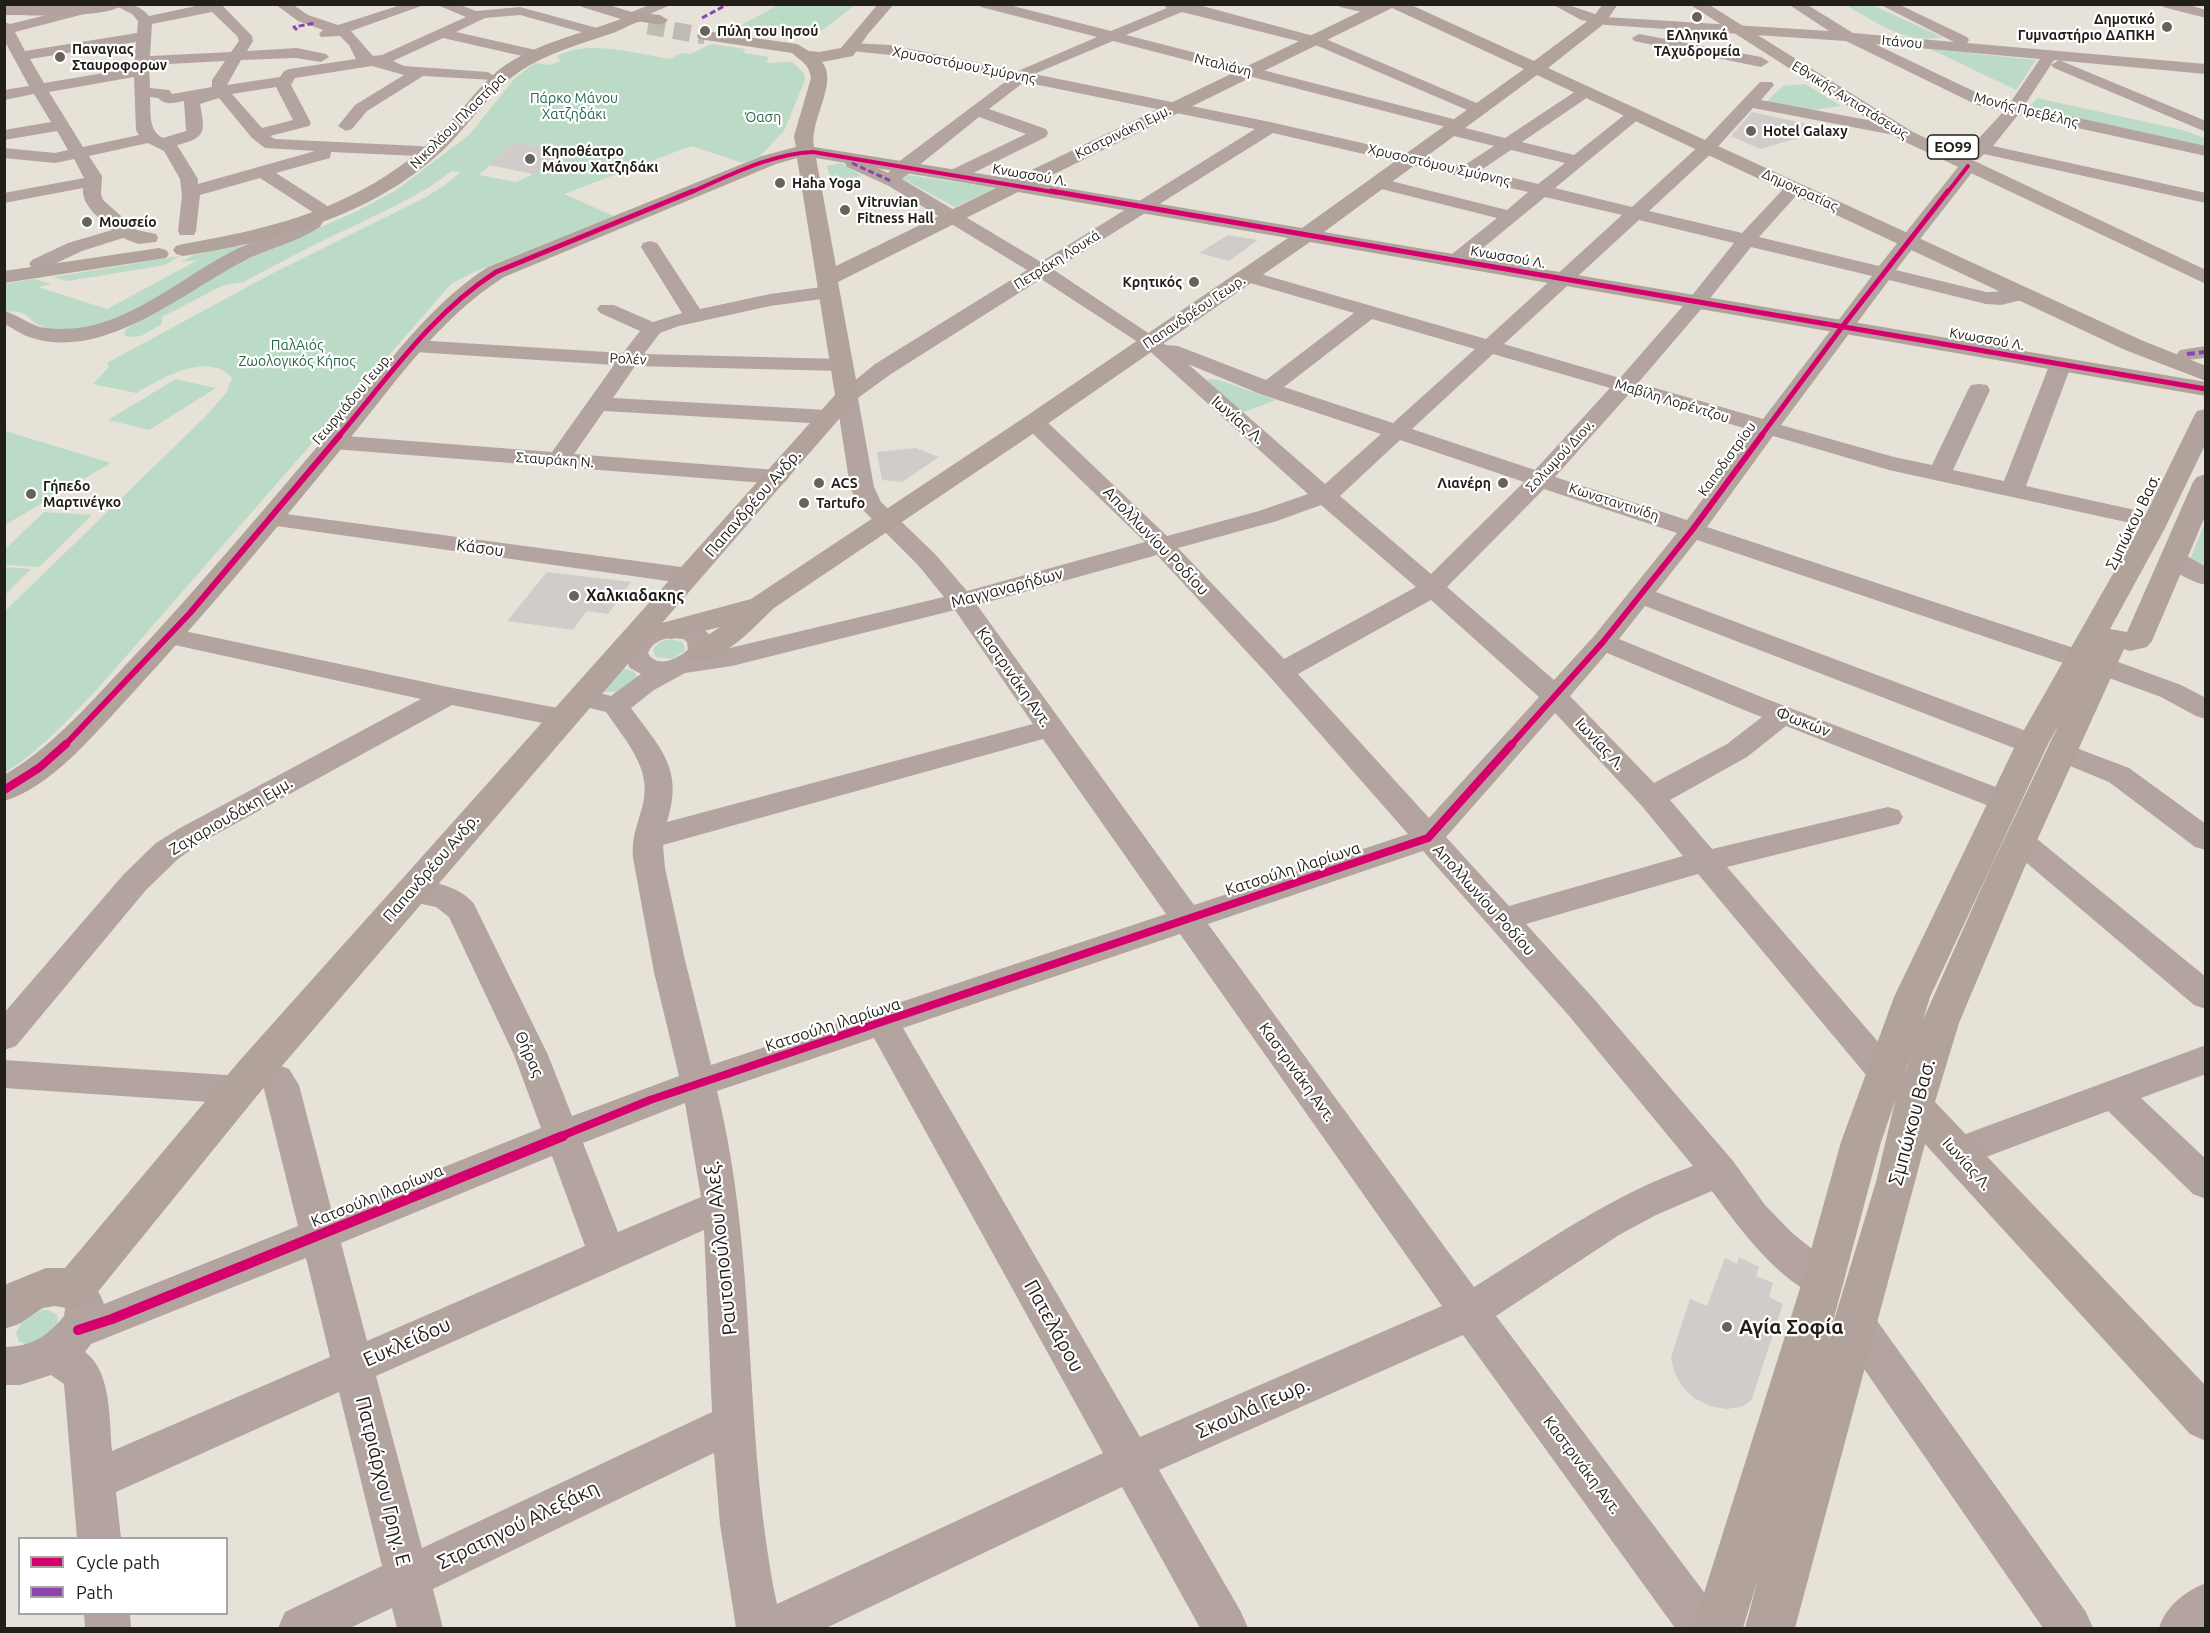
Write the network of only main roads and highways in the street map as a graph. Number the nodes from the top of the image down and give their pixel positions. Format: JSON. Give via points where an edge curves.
{"nodes":[{"id":1,"x":1696,"y":4,"type":"edge"},
{"id":2,"x":1714,"y":4,"type":"edge"},
{"id":3,"x":1974,"y":157,"type":"junction"},
{"id":4,"x":2205,"y":264,"type":"edge"},
{"id":5,"x":2205,"y":278,"type":"edge"}],
"edges":[{"from":1,"to":3,"type":"main road","name":"Εθνικής Αντιστάσεως","number":"ΕΟ99","via":[[1899,131]]},
{"from":2,"to":3,"type":"main road","name":"Εθνικής Αντιστάσεως","number":"ΕΟ99","via":[[1935,138]]},
{"from":3,"to":4,"type":"main road","name":"Εθνικής Αντιστάσεως","number":"ΕΟ99"},
{"from":3,"to":5,"type":"main road","name":"Εθνικής Αντιστάσεως","number":"ΕΟ99"}]}
